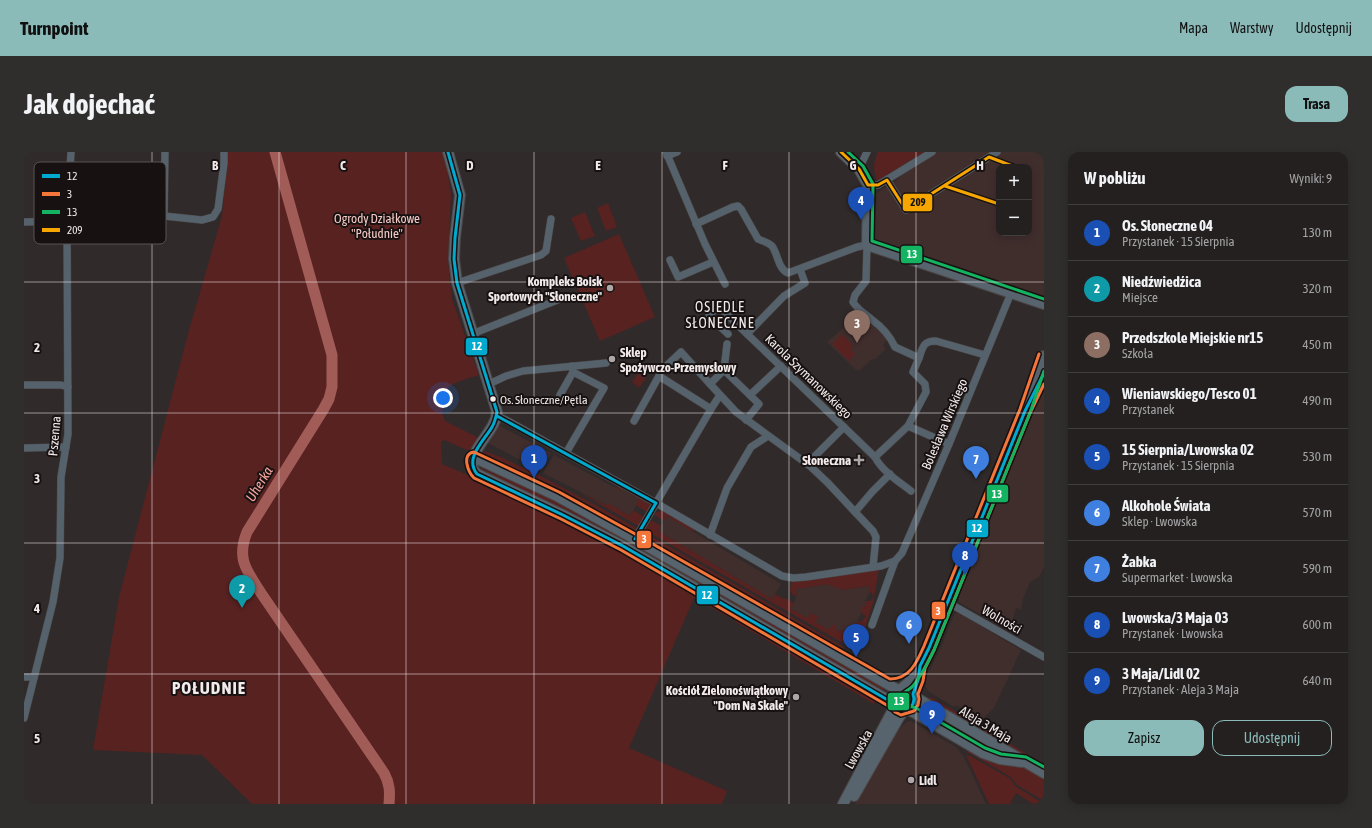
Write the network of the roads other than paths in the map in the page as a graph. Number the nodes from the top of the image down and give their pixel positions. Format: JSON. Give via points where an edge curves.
{"nodes":[{"id":1,"x":71,"y":152,"type":"edge"},
{"id":2,"x":165,"y":152,"type":"edge"},
{"id":3,"x":224,"y":152,"type":"edge"},
{"id":4,"x":448,"y":152,"type":"edge"},
{"id":5,"x":677,"y":152,"type":"edge"},
{"id":6,"x":841,"y":152,"type":"edge"},
{"id":7,"x":866,"y":152,"type":"edge"},
{"id":8,"x":932,"y":152,"type":"edge"},
{"id":9,"x":996,"y":152,"type":"edge"},
{"id":10,"x":666,"y":154,"type":"edge"},
{"id":11,"x":70,"y":162,"type":"edge"},
{"id":12,"x":165,"y":162,"type":"edge"},
{"id":13,"x":859,"y":168,"type":"junction"},
{"id":14,"x":887,"y":180,"type":"junction"},
{"id":15,"x":868,"y":185,"type":"junction"},
{"id":16,"x":166,"y":216,"type":"edge"},
{"id":17,"x":551,"y":219,"type":"dead end"},
{"id":18,"x":24,"y":222,"type":"edge"},
{"id":19,"x":34,"y":222,"type":"edge"},
{"id":20,"x":696,"y":224,"type":"junction"},
{"id":21,"x":67,"y":244,"type":"edge"},
{"id":22,"x":867,"y":245,"type":"junction"},
{"id":23,"x":670,"y":260,"type":"dead end"},
{"id":24,"x":713,"y":262,"type":"junction"},
{"id":25,"x":800,"y":269,"type":"junction"},
{"id":26,"x":457,"y":283,"type":"junction"},
{"id":27,"x":724,"y":284,"type":"dead end"},
{"id":28,"x":1011,"y":293,"type":"junction"},
{"id":29,"x":565,"y":297,"type":"dead end"},
{"id":30,"x":1044,"y":304,"type":"edge"},
{"id":31,"x":472,"y":334,"type":"junction"},
{"id":32,"x":728,"y":334,"type":"dead end"},
{"id":33,"x":747,"y":334,"type":"junction"},
{"id":34,"x":727,"y":344,"type":"dead end"},
{"id":35,"x":985,"y":355,"type":"junction"},
{"id":36,"x":919,"y":358,"type":"junction"},
{"id":37,"x":1043,"y":359,"type":"edge"},
{"id":38,"x":606,"y":363,"type":"dead end"},
{"id":39,"x":781,"y":366,"type":"junction"},
{"id":40,"x":572,"y":369,"type":"junction"},
{"id":41,"x":724,"y":370,"type":"junction"},
{"id":42,"x":1044,"y":373,"type":"edge"},
{"id":43,"x":659,"y":376,"type":"junction"},
{"id":44,"x":489,"y":384,"type":"junction"},
{"id":45,"x":710,"y":384,"type":"junction"},
{"id":46,"x":24,"y":385,"type":"edge"},
{"id":47,"x":68,"y":387,"type":"junction"},
{"id":48,"x":560,"y":395,"type":"dead end"},
{"id":49,"x":720,"y":395,"type":"junction"},
{"id":50,"x":750,"y":395,"type":"junction"},
{"id":51,"x":711,"y":409,"type":"junction"},
{"id":52,"x":1025,"y":411,"type":"junction"},
{"id":53,"x":496,"y":416,"type":"junction"},
{"id":54,"x":746,"y":420,"type":"junction"},
{"id":55,"x":634,"y":421,"type":"dead end"},
{"id":56,"x":908,"y":426,"type":"junction"},
{"id":57,"x":844,"y":427,"type":"junction"},
{"id":58,"x":536,"y":436,"type":"junction"},
{"id":59,"x":768,"y":436,"type":"junction"},
{"id":60,"x":532,"y":443,"type":"dead end"},
{"id":61,"x":949,"y":444,"type":"junction"},
{"id":62,"x":66,"y":447,"type":"junction"},
{"id":63,"x":24,"y":448,"type":"edge"},
{"id":64,"x":566,"y":453,"type":"junction"},
{"id":65,"x":473,"y":457,"type":"junction"},
{"id":66,"x":875,"y":457,"type":"junction"},
{"id":67,"x":807,"y":464,"type":"junction"},
{"id":68,"x":890,"y":474,"type":"junction"},
{"id":69,"x":911,"y":491,"type":"dead end"},
{"id":70,"x":656,"y":503,"type":"junction"},
{"id":71,"x":855,"y":512,"type":"junction"},
{"id":72,"x":710,"y":535,"type":"junction"},
{"id":73,"x":635,"y":539,"type":"junction"},
{"id":74,"x":895,"y":561,"type":"junction"},
{"id":75,"x":873,"y":567,"type":"junction"},
{"id":76,"x":947,"y":602,"type":"junction"},
{"id":77,"x":872,"y":625,"type":"dead end"},
{"id":78,"x":1044,"y":657,"type":"edge"},
{"id":79,"x":24,"y":677,"type":"edge"},
{"id":80,"x":34,"y":677,"type":"junction"},
{"id":81,"x":915,"y":679,"type":"junction"},
{"id":82,"x":889,"y":684,"type":"junction"},
{"id":83,"x":900,"y":690,"type":"junction"},
{"id":84,"x":913,"y":695,"type":"junction"},
{"id":85,"x":881,"y":696,"type":"junction"},
{"id":86,"x":925,"y":703,"type":"junction"},
{"id":87,"x":900,"y":707,"type":"junction"},
{"id":88,"x":918,"y":715,"type":"junction"},
{"id":89,"x":24,"y":718,"type":"edge"},
{"id":90,"x":894,"y":718,"type":"junction"},
{"id":91,"x":1024,"y":762,"type":"junction"},
{"id":92,"x":1044,"y":773,"type":"edge"},
{"id":93,"x":855,"y":793,"type":"junction"},
{"id":94,"x":846,"y":804,"type":"edge"},
{"id":95,"x":854,"y":804,"type":"edge"}],
"edges":[{"from":1,"to":11,"type":"street","name":"Pszenna"},
{"from":2,"to":12,"type":"street"},
{"from":3,"to":16,"type":"street","via":[[218,209],[213,217],[202,220]]},
{"from":4,"to":26,"type":"street","via":[[460,195],[454,259]]},
{"from":5,"to":10,"type":"street"},
{"from":6,"to":13,"type":"street"},
{"from":7,"to":13,"type":"street"},
{"from":8,"to":14,"type":"street"},
{"from":9,"to":14,"type":"street","via":[[906,210]]},
{"from":10,"to":20,"type":"street"},
{"from":13,"to":15,"type":"street"},
{"from":14,"to":15,"type":"street","via":[[878,185]]},
{"from":15,"to":22,"type":"street"},
{"from":17,"to":26,"type":"street","via":[[546,251],[541,255]]},
{"from":18,"to":19,"type":"street"},
{"from":20,"to":24,"type":"street"},
{"from":20,"to":25,"type":"street","via":[[738,206],[758,239],[773,247],[783,270],[790,273]]},
{"from":21,"to":47,"type":"street","name":"Pszenna"},
{"from":22,"to":25,"type":"street"},
{"from":22,"to":28,"type":"street"},
{"from":22,"to":36,"type":"street","via":[[866,281],[853,302],[891,338],[895,347]]},
{"from":23,"to":24,"type":"street","via":[[678,277]]},
{"from":24,"to":27,"type":"street"},
{"from":25,"to":33,"type":"street","via":[[805,283],[784,296]]},
{"from":26,"to":31,"type":"street"},
{"from":28,"to":30,"type":"street"},
{"from":28,"to":35,"type":"street","name":"Bolesława Wirskiego"},
{"from":29,"to":31,"type":"street"},
{"from":31,"to":44,"type":"street"},
{"from":32,"to":33,"type":"street","name":"Karola Szymanowskiego","via":[[709,316],[718,306]]},
{"from":33,"to":39,"type":"street","name":"Karola Szymanowskiego"},
{"from":34,"to":41,"type":"street"},
{"from":35,"to":36,"type":"street","via":[[929,341],[924,345]]},
{"from":35,"to":61,"type":"street","name":"Bolesława Wirskiego"},
{"from":36,"to":56,"type":"street","via":[[913,372],[926,384],[926,392]]},
{"from":37,"to":52,"type":"street"},
{"from":38,"to":40,"type":"street"},
{"from":39,"to":50,"type":"street"},
{"from":39,"to":57,"type":"street","name":"Karola Szymanowskiego"},
{"from":40,"to":44,"type":"street","via":[[523,371]]},
{"from":40,"to":48,"type":"street"},
{"from":40,"to":64,"type":"street","via":[[604,388]]},
{"from":41,"to":45,"type":"street"},
{"from":41,"to":50,"type":"street"},
{"from":42,"to":52,"type":"street"},
{"from":43,"to":45,"type":"street","via":[[681,352]]},
{"from":43,"to":51,"type":"street"},
{"from":43,"to":55,"type":"street"},
{"from":44,"to":53,"type":"street"},
{"from":45,"to":49,"type":"street"},
{"from":46,"to":47,"type":"street"},
{"from":47,"to":62,"type":"street","name":"Pszenna"},
{"from":49,"to":51,"type":"street"},
{"from":49,"to":54,"type":"street"},
{"from":50,"to":54,"type":"street","via":[[759,404]]},
{"from":51,"to":70,"type":"street"},
{"from":52,"to":76,"type":"street"},
{"from":53,"to":58,"type":"street"},
{"from":53,"to":65,"type":"street"},
{"from":54,"to":59,"type":"street"},
{"from":56,"to":61,"type":"street"},
{"from":56,"to":66,"type":"street"},
{"from":57,"to":66,"type":"street","name":"Karola Szymanowskiego"},
{"from":57,"to":67,"type":"street"},
{"from":58,"to":60,"type":"street"},
{"from":58,"to":64,"type":"street"},
{"from":59,"to":67,"type":"street"},
{"from":59,"to":72,"type":"street","via":[[751,447],[727,488]]},
{"from":61,"to":74,"type":"street","name":"Bolesława Wirskiego","via":[[902,553]]},
{"from":62,"to":63,"type":"street"},
{"from":62,"to":80,"type":"street","name":"Pszenna","via":[[61,477],[60,558],[53,602]]},
{"from":64,"to":70,"type":"street","via":[[615,484]]},
{"from":65,"to":73,"type":"street","via":[[557,496]]},
{"from":65,"to":85,"type":"street","name":"Aleja 3 Maja","via":[[473,469],[477,474],[569,517],[623,546]]},
{"from":66,"to":68,"type":"street","name":"Karola Szymanowskiego"},
{"from":67,"to":71,"type":"street"},
{"from":68,"to":69,"type":"street","name":"Karola Szymanowskiego"},
{"from":68,"to":71,"type":"street"},
{"from":70,"to":72,"type":"street"},
{"from":70,"to":73,"type":"street"},
{"from":71,"to":75,"type":"street","via":[[876,537]]},
{"from":72,"to":75,"type":"street","via":[[788,578]]},
{"from":73,"to":82,"type":"street"},
{"from":74,"to":75,"type":"street"},
{"from":74,"to":77,"type":"street","name":"Bolesława Wirskiego"},
{"from":76,"to":78,"type":"street","name":"Wolności"},
{"from":76,"to":81,"type":"street"},
{"from":79,"to":80,"type":"street"},
{"from":80,"to":89,"type":"street","name":"Pszenna"},
{"from":81,"to":82,"type":"street"},
{"from":81,"to":83,"type":"street"},
{"from":81,"to":84,"type":"street"},
{"from":81,"to":86,"type":"street"},
{"from":82,"to":83,"type":"street"},
{"from":83,"to":84,"type":"street","via":[[908,690]]},
{"from":83,"to":87,"type":"street","via":[[893,697]]},
{"from":84,"to":86,"type":"street","name":"Aleja 3 Maja"},
{"from":84,"to":87,"type":"street","via":[[913,704]]},
{"from":85,"to":87,"type":"street","name":"Aleja 3 Maja"},
{"from":85,"to":90,"type":"street"},
{"from":86,"to":91,"type":"street","name":"Aleja 3 Maja"},
{"from":87,"to":88,"type":"street","name":"Aleja 3 Maja"},
{"from":87,"to":90,"type":"street","name":"Lwowska"},
{"from":88,"to":90,"type":"street"},
{"from":88,"to":91,"type":"street","name":"Aleja 3 Maja","via":[[983,753],[1000,760]]},
{"from":90,"to":93,"type":"street","name":"Lwowska"},
{"from":90,"to":94,"type":"street","name":"Lwowska"},
{"from":91,"to":92,"type":"street","name":"Aleja 3 Maja"},
{"from":93,"to":94,"type":"street","name":"Lwowska"},
{"from":93,"to":95,"type":"street"}]}
